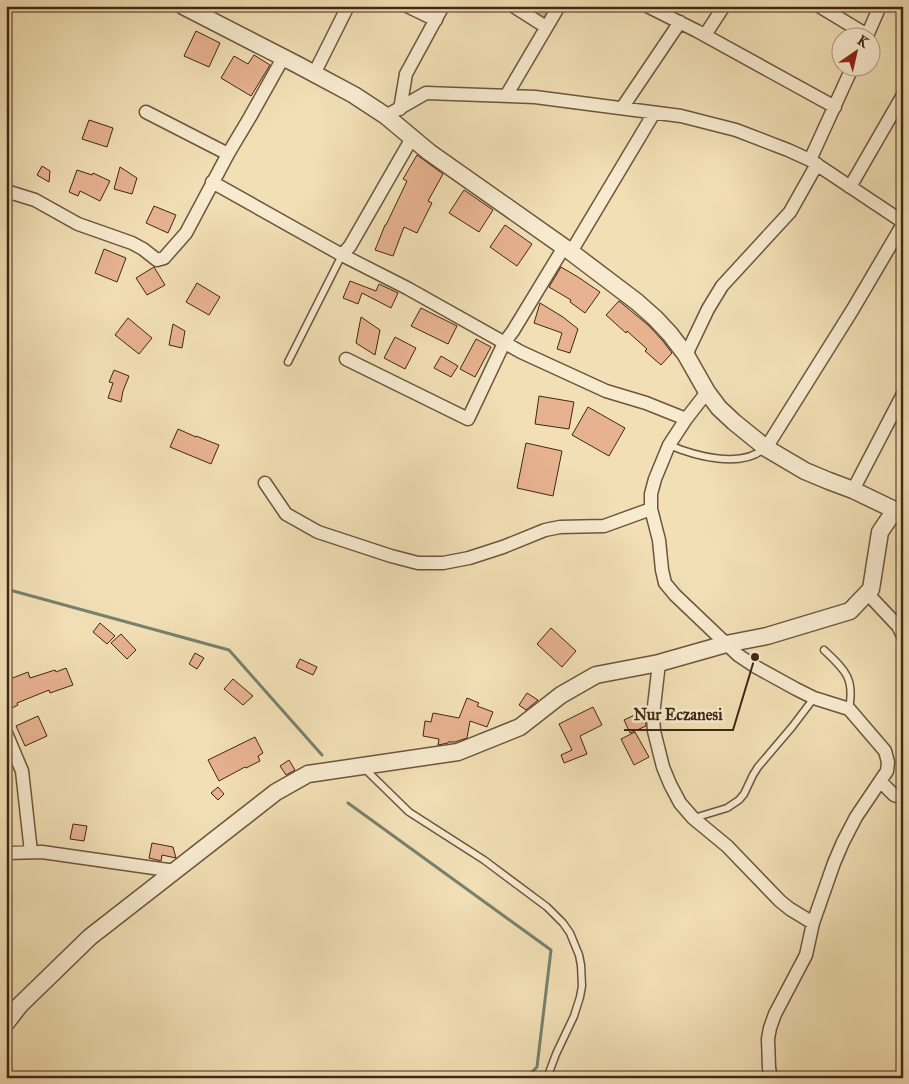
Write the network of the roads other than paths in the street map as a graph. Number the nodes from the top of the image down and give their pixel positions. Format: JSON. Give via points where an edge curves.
{"nodes":[{"id":1,"x":183,"y":6,"type":"edge"},
{"id":2,"x":348,"y":6,"type":"edge"},
{"id":3,"x":407,"y":6,"type":"edge"},
{"id":4,"x":443,"y":6,"type":"edge"},
{"id":5,"x":512,"y":6,"type":"edge"},
{"id":6,"x":559,"y":6,"type":"edge"},
{"id":7,"x":647,"y":6,"type":"edge"},
{"id":8,"x":724,"y":6,"type":"edge"},
{"id":9,"x":819,"y":6,"type":"edge"},
{"id":10,"x":880,"y":6,"type":"edge"},
{"id":11,"x":436,"y":20,"type":"junction"},
{"id":12,"x":680,"y":22,"type":"junction"},
{"id":13,"x":546,"y":27,"type":"junction"},
{"id":14,"x":853,"y":28,"type":"edge"},
{"id":15,"x":870,"y":28,"type":"edge"},
{"id":16,"x":705,"y":35,"type":"junction"},
{"id":17,"x":283,"y":58,"type":"junction"},
{"id":18,"x":314,"y":74,"type":"junction"},
{"id":19,"x":848,"y":78,"type":"edge"},
{"id":20,"x":506,"y":96,"type":"junction"},
{"id":21,"x":903,"y":96,"type":"edge"},
{"id":22,"x":835,"y":107,"type":"junction"},
{"id":23,"x":622,"y":108,"type":"junction"},
{"id":24,"x":146,"y":112,"type":"dead end"},
{"id":25,"x":393,"y":112,"type":"junction"},
{"id":26,"x":654,"y":113,"type":"junction"},
{"id":27,"x":412,"y":138,"type":"junction"},
{"id":28,"x":228,"y":154,"type":"junction"},
{"id":29,"x":814,"y":162,"type":"junction"},
{"id":30,"x":212,"y":182,"type":"junction"},
{"id":31,"x":850,"y":187,"type":"junction"},
{"id":32,"x":6,"y":191,"type":"edge"},
{"id":33,"x":903,"y":223,"type":"edge"},
{"id":34,"x":567,"y":250,"type":"junction"},
{"id":35,"x":342,"y":255,"type":"junction"},
{"id":36,"x":504,"y":344,"type":"junction"},
{"id":37,"x":686,"y":355,"type":"junction"},
{"id":38,"x":346,"y":359,"type":"dead end"},
{"id":39,"x":288,"y":362,"type":"dead end"},
{"id":40,"x":707,"y":392,"type":"junction"},
{"id":41,"x":903,"y":394,"type":"edge"},
{"id":42,"x":686,"y":419,"type":"junction"},
{"id":43,"x":669,"y":445,"type":"junction"},
{"id":44,"x":766,"y":448,"type":"junction"},
{"id":45,"x":265,"y":483,"type":"dead end"},
{"id":46,"x":853,"y":490,"type":"junction"},
{"id":47,"x":651,"y":508,"type":"junction"},
{"id":48,"x":899,"y":512,"type":"edge"},
{"id":49,"x":867,"y":593,"type":"junction"},
{"id":50,"x":903,"y":636,"type":"edge"},
{"id":51,"x":726,"y":644,"type":"junction"},
{"id":52,"x":824,"y":650,"type":"dead end"},
{"id":53,"x":659,"y":663,"type":"junction"},
{"id":54,"x":814,"y":698,"type":"junction"},
{"id":55,"x":849,"y":709,"type":"junction"},
{"id":56,"x":6,"y":733,"type":"edge"},
{"id":57,"x":362,"y":766,"type":"junction"},
{"id":58,"x":881,"y":782,"type":"junction"},
{"id":59,"x":903,"y":798,"type":"edge"},
{"id":60,"x":693,"y":818,"type":"junction"},
{"id":61,"x":31,"y":852,"type":"junction"},
{"id":62,"x":6,"y":853,"type":"edge"},
{"id":63,"x":175,"y":871,"type":"junction"},
{"id":64,"x":813,"y":923,"type":"junction"},
{"id":65,"x":6,"y":1023,"type":"edge"},
{"id":66,"x":548,"y":1078,"type":"edge"},
{"id":67,"x":771,"y":1078,"type":"edge"}],
"edges":[{"from":1,"to":17,"type":"street"},
{"from":2,"to":18,"type":"street"},
{"from":3,"to":11,"type":"street"},
{"from":4,"to":11,"type":"street"},
{"from":5,"to":13,"type":"street"},
{"from":6,"to":13,"type":"street"},
{"from":7,"to":12,"type":"street"},
{"from":8,"to":16,"type":"street"},
{"from":9,"to":14,"type":"street"},
{"from":10,"to":15,"type":"street"},
{"from":11,"to":25,"type":"street","via":[[406,74]]},
{"from":12,"to":16,"type":"street"},
{"from":12,"to":23,"type":"street"},
{"from":13,"to":20,"type":"street"},
{"from":16,"to":22,"type":"street"},
{"from":17,"to":18,"type":"street"},
{"from":17,"to":28,"type":"street"},
{"from":18,"to":25,"type":"street"},
{"from":19,"to":22,"type":"street"},
{"from":20,"to":23,"type":"street"},
{"from":20,"to":25,"type":"street","via":[[426,93]]},
{"from":21,"to":31,"type":"street"},
{"from":22,"to":29,"type":"street"},
{"from":23,"to":26,"type":"street"},
{"from":24,"to":28,"type":"street"},
{"from":25,"to":27,"type":"street"},
{"from":26,"to":29,"type":"street","via":[[681,116],[736,130]]},
{"from":26,"to":34,"type":"street"},
{"from":27,"to":34,"type":"street"},
{"from":27,"to":35,"type":"street"},
{"from":28,"to":30,"type":"street"},
{"from":29,"to":31,"type":"street"},
{"from":29,"to":37,"type":"street","via":[[790,212],[722,286]]},
{"from":30,"to":32,"type":"street","via":[[186,233],[160,260],[132,243],[78,224],[35,200]]},
{"from":30,"to":35,"type":"street"},
{"from":31,"to":33,"type":"street"},
{"from":33,"to":44,"type":"street"},
{"from":34,"to":36,"type":"street"},
{"from":34,"to":37,"type":"street","via":[[649,312]]},
{"from":35,"to":36,"type":"street"},
{"from":35,"to":39,"type":"lane"},
{"from":36,"to":38,"type":"street","via":[[468,419]]},
{"from":36,"to":42,"type":"street","via":[[606,391]]},
{"from":37,"to":40,"type":"street"},
{"from":40,"to":42,"type":"street"},
{"from":40,"to":44,"type":"street","via":[[719,408]]},
{"from":41,"to":46,"type":"street"},
{"from":42,"to":43,"type":"street"},
{"from":43,"to":44,"type":"lane","via":[[707,457],[730,459],[755,456]]},
{"from":43,"to":47,"type":"street","via":[[655,479]]},
{"from":44,"to":46,"type":"street","via":[[805,470]]},
{"from":45,"to":47,"type":"street","via":[[286,514],[318,532],[418,563],[469,558],[545,530],[604,526]]},
{"from":46,"to":48,"type":"street"},
{"from":47,"to":51,"type":"street","via":[[665,583]]},
{"from":48,"to":49,"type":"street","via":[[880,532],[871,589]]},
{"from":49,"to":50,"type":"street","via":[[898,626]]},
{"from":49,"to":51,"type":"street","via":[[850,611],[767,636]]},
{"from":51,"to":53,"type":"street"},
{"from":51,"to":54,"type":"street","via":[[756,667]]},
{"from":52,"to":55,"type":"lane","via":[[849,680]]},
{"from":53,"to":57,"type":"street","via":[[596,675],[561,695],[520,728],[458,752]]},
{"from":53,"to":60,"type":"street","via":[[654,731],[670,784]]},
{"from":54,"to":55,"type":"street"},
{"from":54,"to":60,"type":"lane","via":[[758,767],[739,800],[727,808]]},
{"from":55,"to":58,"type":"street","via":[[885,751],[887,771]]},
{"from":56,"to":61,"type":"street","via":[[22,771]]},
{"from":57,"to":63,"type":"street","via":[[308,774],[276,792]]},
{"from":57,"to":66,"type":"lane","via":[[409,812],[484,860],[547,907],[570,933],[579,955],[582,986],[574,1016]]},
{"from":58,"to":59,"type":"street","via":[[894,795]]},
{"from":58,"to":64,"type":"street","via":[[843,842]]},
{"from":60,"to":64,"type":"street","via":[[727,846],[780,901]]},
{"from":61,"to":62,"type":"street"},
{"from":61,"to":63,"type":"street"},
{"from":63,"to":65,"type":"street","via":[[90,937],[20,1005]]},
{"from":64,"to":67,"type":"street","via":[[806,955],[770,1028]]}]}
